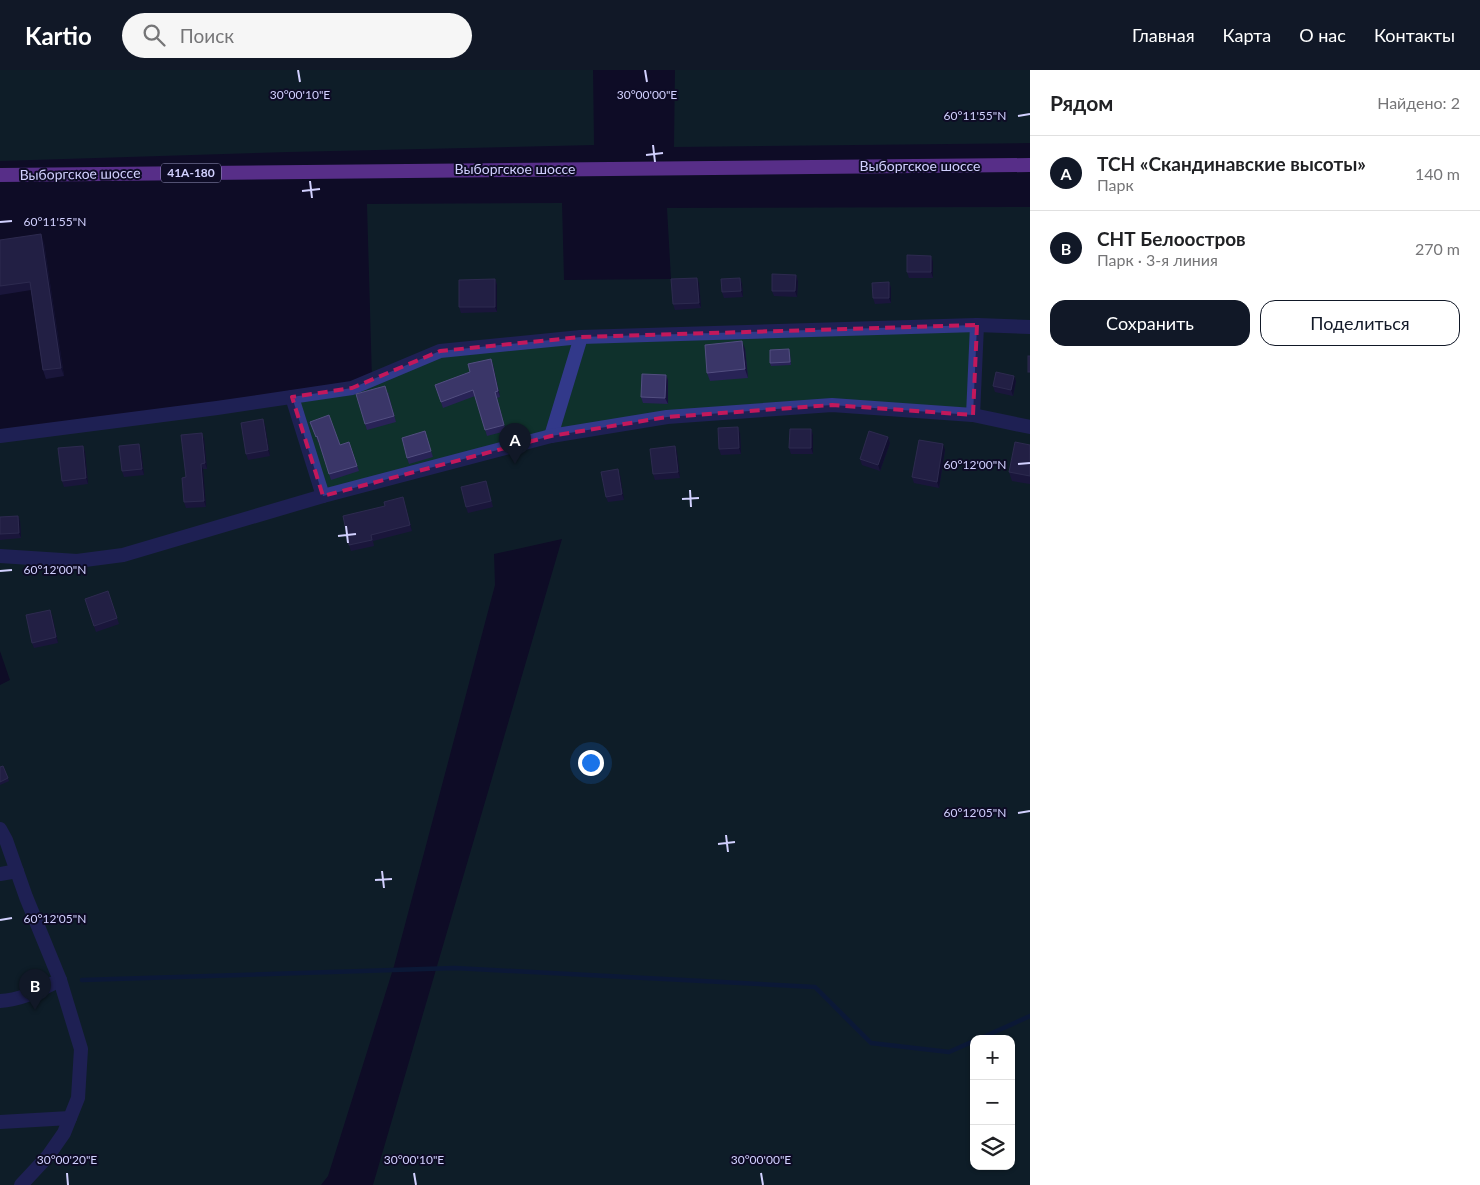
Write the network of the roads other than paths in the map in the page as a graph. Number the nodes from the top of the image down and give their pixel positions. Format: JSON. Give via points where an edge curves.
{"nodes":[{"id":1,"x":1030,"y":165,"type":"edge"},
{"id":2,"x":0,"y":175,"type":"edge"},
{"id":3,"x":977,"y":325,"type":"junction"},
{"id":4,"x":1030,"y":327,"type":"edge"},
{"id":5,"x":581,"y":337,"type":"junction"},
{"id":6,"x":292,"y":397,"type":"junction"},
{"id":7,"x":973,"y":415,"type":"junction"},
{"id":8,"x":1030,"y":427,"type":"edge"},
{"id":9,"x":0,"y":436,"type":"edge"},
{"id":10,"x":551,"y":436,"type":"junction"},
{"id":11,"x":323,"y":496,"type":"junction"},
{"id":12,"x":0,"y":556,"type":"edge"},
{"id":13,"x":0,"y":829,"type":"edge"},
{"id":14,"x":17,"y":871,"type":"junction"},
{"id":15,"x":0,"y":874,"type":"edge"},
{"id":16,"x":60,"y":980,"type":"junction"},
{"id":17,"x":0,"y":1001,"type":"edge"},
{"id":18,"x":70,"y":1118,"type":"junction"},
{"id":19,"x":0,"y":1122,"type":"edge"},
{"id":20,"x":21,"y":1185,"type":"edge"}],
"edges":[{"from":1,"to":2,"type":"main road","name":"Выборгское шоссе","number":"41А-180"},
{"from":3,"to":4,"type":"street"},
{"from":3,"to":5,"type":"street"},
{"from":3,"to":7,"type":"street"},
{"from":5,"to":6,"type":"street","via":[[440,351],[352,388]]},
{"from":5,"to":10,"type":"street"},
{"from":6,"to":9,"type":"street"},
{"from":6,"to":11,"type":"street"},
{"from":7,"to":8,"type":"street"},
{"from":7,"to":10,"type":"street","via":[[832,405],[667,417]]},
{"from":10,"to":11,"type":"street"},
{"from":11,"to":12,"type":"street","via":[[123,555],[77,562]]},
{"from":13,"to":14,"type":"street"},
{"from":14,"to":15,"type":"street"},
{"from":14,"to":16,"type":"street"},
{"from":16,"to":17,"type":"street","via":[[12,1001]]},
{"from":16,"to":18,"type":"street","via":[[81,1049],[78,1098]]},
{"from":18,"to":19,"type":"street"},
{"from":18,"to":20,"type":"street","via":[[48,1156]]}]}
